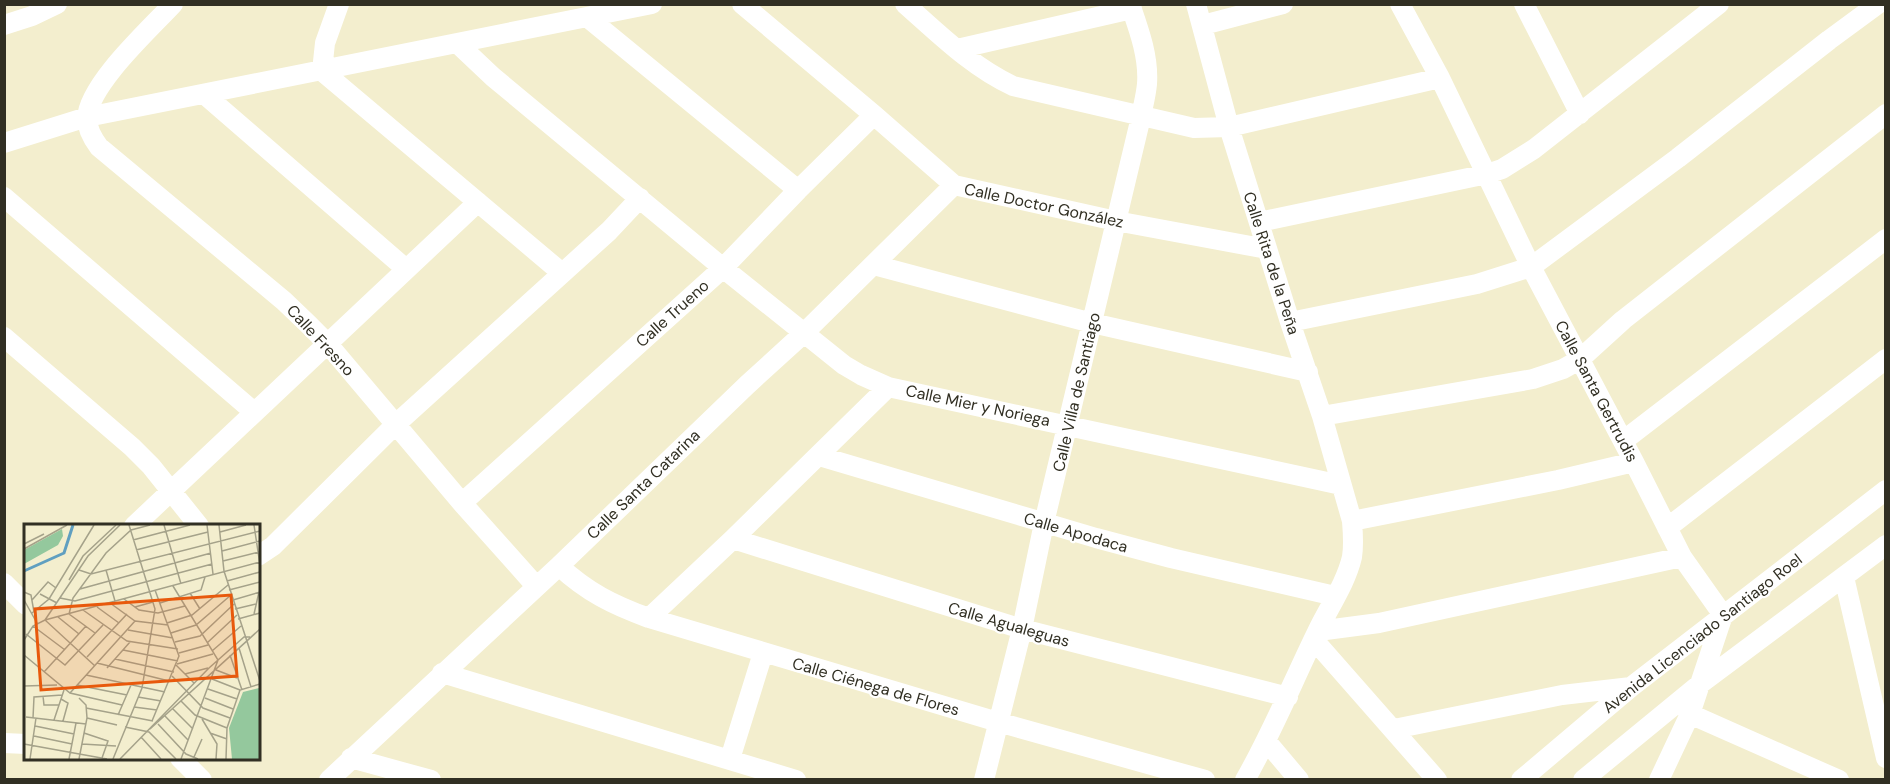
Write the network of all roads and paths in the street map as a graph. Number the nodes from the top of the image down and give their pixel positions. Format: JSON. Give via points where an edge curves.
{"nodes":[{"id":1,"x":57,"y":4,"type":"edge"},
{"id":2,"x":173,"y":4,"type":"edge"},
{"id":3,"x":339,"y":4,"type":"edge"},
{"id":4,"x":652,"y":4,"type":"edge"},
{"id":5,"x":742,"y":4,"type":"edge"},
{"id":6,"x":905,"y":4,"type":"edge"},
{"id":7,"x":1196,"y":4,"type":"edge"},
{"id":8,"x":1282,"y":4,"type":"edge"},
{"id":9,"x":1400,"y":4,"type":"edge"},
{"id":10,"x":1524,"y":4,"type":"edge"},
{"id":11,"x":1719,"y":4,"type":"edge"},
{"id":12,"x":1878,"y":4,"type":"edge"},
{"id":13,"x":1131,"y":7,"type":"edge"},
{"id":14,"x":587,"y":17,"type":"junction"},
{"id":15,"x":4,"y":25,"type":"edge"},
{"id":16,"x":1203,"y":25,"type":"junction"},
{"id":17,"x":457,"y":43,"type":"junction"},
{"id":18,"x":957,"y":49,"type":"junction"},
{"id":19,"x":322,"y":71,"type":"junction"},
{"id":20,"x":1440,"y":78,"type":"junction"},
{"id":21,"x":204,"y":94,"type":"junction"},
{"id":22,"x":1580,"y":114,"type":"junction"},
{"id":23,"x":1886,"y":114,"type":"edge"},
{"id":24,"x":874,"y":115,"type":"junction"},
{"id":25,"x":87,"y":117,"type":"junction"},
{"id":26,"x":1141,"y":117,"type":"junction"},
{"id":27,"x":1229,"y":127,"type":"junction"},
{"id":28,"x":5,"y":140,"type":"edge"},
{"id":29,"x":1487,"y":174,"type":"junction"},
{"id":30,"x":954,"y":185,"type":"junction"},
{"id":31,"x":798,"y":190,"type":"junction"},
{"id":32,"x":4,"y":197,"type":"edge"},
{"id":33,"x":640,"y":198,"type":"junction"},
{"id":34,"x":478,"y":202,"type":"junction"},
{"id":35,"x":1116,"y":221,"type":"junction"},
{"id":36,"x":1259,"y":222,"type":"junction"},
{"id":37,"x":1886,"y":239,"type":"edge"},
{"id":38,"x":1267,"y":249,"type":"junction"},
{"id":39,"x":874,"y":266,"type":"junction"},
{"id":40,"x":1531,"y":267,"type":"junction"},
{"id":41,"x":723,"y":268,"type":"junction"},
{"id":42,"x":406,"y":269,"type":"junction"},
{"id":43,"x":562,"y":273,"type":"junction"},
{"id":44,"x":1290,"y":322,"type":"junction"},
{"id":45,"x":1092,"y":323,"type":"junction"},
{"id":46,"x":804,"y":333,"type":"junction"},
{"id":47,"x":4,"y":337,"type":"edge"},
{"id":48,"x":327,"y":343,"type":"junction"},
{"id":49,"x":1886,"y":359,"type":"edge"},
{"id":50,"x":1580,"y":360,"type":"junction"},
{"id":51,"x":1308,"y":372,"type":"junction"},
{"id":52,"x":888,"y":387,"type":"junction"},
{"id":53,"x":254,"y":412,"type":"junction"},
{"id":54,"x":1323,"y":416,"type":"junction"},
{"id":55,"x":396,"y":424,"type":"junction"},
{"id":56,"x":1068,"y":424,"type":"junction"},
{"id":57,"x":1623,"y":441,"type":"junction"},
{"id":58,"x":819,"y":456,"type":"junction"},
{"id":59,"x":1634,"y":462,"type":"junction"},
{"id":60,"x":1341,"y":485,"type":"junction"},
{"id":61,"x":1886,"y":490,"type":"edge"},
{"id":62,"x":171,"y":491,"type":"junction"},
{"id":63,"x":462,"y":503,"type":"junction"},
{"id":64,"x":1352,"y":521,"type":"junction"},
{"id":65,"x":1044,"y":523,"type":"junction"},
{"id":66,"x":136,"y":524,"type":"edge"},
{"id":67,"x":197,"y":524,"type":"edge"},
{"id":68,"x":1666,"y":528,"type":"junction"},
{"id":69,"x":733,"y":539,"type":"junction"},
{"id":70,"x":1886,"y":544,"type":"edge"},
{"id":71,"x":260,"y":555,"type":"edge"},
{"id":72,"x":1682,"y":557,"type":"junction"},
{"id":73,"x":559,"y":566,"type":"junction"},
{"id":74,"x":1844,"y":577,"type":"junction"},
{"id":75,"x":4,"y":583,"type":"edge"},
{"id":76,"x":536,"y":586,"type":"junction"},
{"id":77,"x":1335,"y":596,"type":"junction"},
{"id":78,"x":24,"y":603,"type":"edge"},
{"id":79,"x":1723,"y":615,"type":"junction"},
{"id":80,"x":649,"y":618,"type":"junction"},
{"id":81,"x":1022,"y":629,"type":"junction"},
{"id":82,"x":1316,"y":635,"type":"junction"},
{"id":83,"x":763,"y":653,"type":"junction"},
{"id":84,"x":442,"y":673,"type":"junction"},
{"id":85,"x":1700,"y":684,"type":"junction"},
{"id":86,"x":1631,"y":687,"type":"junction"},
{"id":87,"x":1288,"y":697,"type":"junction"},
{"id":88,"x":1690,"y":714,"type":"junction"},
{"id":89,"x":998,"y":722,"type":"junction"},
{"id":90,"x":1394,"y":729,"type":"junction"},
{"id":91,"x":1267,"y":742,"type":"junction"},
{"id":92,"x":4,"y":743,"type":"edge"},
{"id":93,"x":24,"y":744,"type":"edge"},
{"id":94,"x":351,"y":758,"type":"junction"},
{"id":95,"x":1886,"y":758,"type":"edge"},
{"id":96,"x":730,"y":759,"type":"junction"},
{"id":97,"x":181,"y":760,"type":"edge"},
{"id":98,"x":202,"y":780,"type":"edge"},
{"id":99,"x":329,"y":780,"type":"edge"},
{"id":100,"x":431,"y":780,"type":"edge"},
{"id":101,"x":796,"y":780,"type":"edge"},
{"id":102,"x":984,"y":780,"type":"edge"},
{"id":103,"x":1204,"y":780,"type":"edge"},
{"id":104,"x":1245,"y":780,"type":"edge"},
{"id":105,"x":1299,"y":780,"type":"edge"},
{"id":106,"x":1437,"y":780,"type":"edge"},
{"id":107,"x":1521,"y":780,"type":"edge"},
{"id":108,"x":1583,"y":780,"type":"edge"},
{"id":109,"x":1659,"y":780,"type":"edge"},
{"id":110,"x":1839,"y":780,"type":"edge"}],
"edges":[{"from":1,"to":15,"type":"street"},
{"from":2,"to":25,"type":"street","via":[[105,80]]},
{"from":3,"to":19,"type":"street","via":[[325,44]]},
{"from":4,"to":14,"type":"street"},
{"from":5,"to":24,"type":"street","name":"Calle Doctor González"},
{"from":6,"to":18,"type":"street"},
{"from":7,"to":16,"type":"street","name":"Calle Rita de la Peña"},
{"from":8,"to":16,"type":"street"},
{"from":9,"to":20,"type":"street","name":"Calle Santa Gertrudis"},
{"from":10,"to":22,"type":"street"},
{"from":11,"to":22,"type":"street"},
{"from":12,"to":40,"type":"street"},
{"from":13,"to":18,"type":"street"},
{"from":13,"to":26,"type":"street","name":"Calle Villa de Santiago","via":[[1147,65]]},
{"from":14,"to":17,"type":"street"},
{"from":14,"to":31,"type":"street"},
{"from":16,"to":27,"type":"street","name":"Calle Rita de la Peña"},
{"from":17,"to":19,"type":"street"},
{"from":17,"to":33,"type":"street","name":"Calle Mier y Noriega"},
{"from":18,"to":26,"type":"street","via":[[1013,86]]},
{"from":19,"to":21,"type":"street"},
{"from":19,"to":34,"type":"street"},
{"from":20,"to":27,"type":"street"},
{"from":20,"to":29,"type":"street","name":"Calle Santa Gertrudis"},
{"from":21,"to":25,"type":"street"},
{"from":21,"to":42,"type":"street"},
{"from":22,"to":29,"type":"street","via":[[1518,161]]},
{"from":23,"to":50,"type":"street","via":[[1623,320]]},
{"from":24,"to":30,"type":"street","name":"Calle Doctor González"},
{"from":24,"to":31,"type":"street","name":"Calle Trueno"},
{"from":25,"to":28,"type":"street"},
{"from":25,"to":48,"type":"street","name":"Calle Fresno","via":[[99,147],[284,301]]},
{"from":26,"to":27,"type":"street","via":[[1194,128]]},
{"from":26,"to":35,"type":"street","name":"Calle Villa de Santiago"},
{"from":27,"to":36,"type":"street","name":"Calle Rita de la Peña"},
{"from":29,"to":36,"type":"street"},
{"from":29,"to":40,"type":"street","name":"Calle Santa Gertrudis"},
{"from":30,"to":35,"type":"street","name":"Calle Doctor González"},
{"from":30,"to":39,"type":"street","name":"Calle Santa Catarina"},
{"from":31,"to":41,"type":"street","name":"Calle Trueno"},
{"from":32,"to":53,"type":"street"},
{"from":33,"to":41,"type":"street","name":"Calle Mier y Noriega"},
{"from":33,"to":43,"type":"street"},
{"from":34,"to":42,"type":"street"},
{"from":34,"to":43,"type":"street"},
{"from":35,"to":38,"type":"street","name":"Calle Doctor González"},
{"from":35,"to":45,"type":"street","name":"Calle Villa de Santiago"},
{"from":36,"to":38,"type":"street","name":"Calle Rita de la Peña"},
{"from":37,"to":57,"type":"street"},
{"from":38,"to":44,"type":"street","name":"Calle Rita de la Peña"},
{"from":39,"to":45,"type":"street"},
{"from":39,"to":46,"type":"street","name":"Calle Santa Catarina"},
{"from":40,"to":44,"type":"street","via":[[1477,284]]},
{"from":40,"to":50,"type":"street","name":"Calle Santa Gertrudis"},
{"from":41,"to":46,"type":"street","name":"Calle Mier y Noriega"},
{"from":41,"to":63,"type":"street","name":"Calle Trueno"},
{"from":42,"to":48,"type":"street"},
{"from":43,"to":55,"type":"street"},
{"from":44,"to":51,"type":"street","name":"Calle Rita de la Peña"},
{"from":45,"to":51,"type":"street"},
{"from":45,"to":56,"type":"street","name":"Calle Villa de Santiago"},
{"from":46,"to":52,"type":"street","name":"Calle Mier y Noriega","via":[[861,375]]},
{"from":46,"to":73,"type":"street","name":"Calle Santa Catarina"},
{"from":47,"to":62,"type":"street","via":[[132,447]]},
{"from":48,"to":53,"type":"street"},
{"from":48,"to":55,"type":"street","name":"Calle Fresno"},
{"from":49,"to":68,"type":"street"},
{"from":50,"to":54,"type":"street","via":[[1533,379]]},
{"from":50,"to":57,"type":"street","name":"Calle Santa Gertrudis"},
{"from":51,"to":54,"type":"street","name":"Calle Rita de la Peña"},
{"from":52,"to":56,"type":"street","name":"Calle Mier y Noriega"},
{"from":52,"to":58,"type":"street"},
{"from":53,"to":62,"type":"street"},
{"from":54,"to":60,"type":"street","name":"Calle Rita de la Peña"},
{"from":55,"to":63,"type":"street","name":"Calle Fresno"},
{"from":55,"to":71,"type":"street"},
{"from":56,"to":60,"type":"street","name":"Calle Mier y Noriega"},
{"from":56,"to":65,"type":"street","name":"Calle Villa de Santiago"},
{"from":57,"to":59,"type":"street","name":"Calle Santa Gertrudis"},
{"from":58,"to":65,"type":"street","name":"Calle Apodaca"},
{"from":58,"to":69,"type":"street"},
{"from":59,"to":64,"type":"street"},
{"from":59,"to":68,"type":"street","name":"Calle Santa Gertrudis"},
{"from":60,"to":64,"type":"street","name":"Calle Rita de la Peña"},
{"from":61,"to":79,"type":"street","name":"Avenida Licenciado Santiago Roel"},
{"from":62,"to":66,"type":"street"},
{"from":62,"to":67,"type":"street"},
{"from":63,"to":76,"type":"street","name":"Calle Fresno"},
{"from":64,"to":77,"type":"street","name":"Calle Rita de la Peña","via":[[1352,555],[1347,575]]},
{"from":65,"to":77,"type":"street","name":"Calle Apodaca","via":[[1171,558]]},
{"from":65,"to":81,"type":"street","name":"Calle Villa de Santiago"},
{"from":68,"to":72,"type":"street","name":"Calle Santa Gertrudis"},
{"from":69,"to":80,"type":"street"},
{"from":69,"to":81,"type":"street","name":"Calle Agualeguas"},
{"from":70,"to":74,"type":"street"},
{"from":72,"to":79,"type":"street","name":"Calle Santa Gertrudis"},
{"from":72,"to":82,"type":"street"},
{"from":73,"to":76,"type":"street","name":"Calle Santa Catarina"},
{"from":73,"to":80,"type":"street","name":"Calle Ciénega de Flores","via":[[607,601]]},
{"from":74,"to":85,"type":"street"},
{"from":74,"to":95,"type":"street"},
{"from":75,"to":78,"type":"street"},
{"from":76,"to":84,"type":"street","name":"Calle Santa Catarina"},
{"from":77,"to":82,"type":"street","name":"Calle Rita de la Peña"},
{"from":79,"to":85,"type":"street"},
{"from":79,"to":86,"type":"street","name":"Avenida Licenciado Santiago Roel"},
{"from":80,"to":83,"type":"street","name":"Calle Ciénega de Flores"},
{"from":81,"to":87,"type":"street","name":"Calle Agualeguas"},
{"from":81,"to":89,"type":"street","name":"Calle Villa de Santiago"},
{"from":82,"to":87,"type":"street","name":"Calle Rita de la Peña"},
{"from":82,"to":90,"type":"street"},
{"from":83,"to":89,"type":"street","name":"Calle Ciénega de Flores"},
{"from":83,"to":96,"type":"street"},
{"from":84,"to":94,"type":"street","name":"Calle Santa Catarina"},
{"from":84,"to":96,"type":"street"},
{"from":85,"to":88,"type":"street"},
{"from":85,"to":108,"type":"street"},
{"from":86,"to":90,"type":"street","via":[[1562,695]]},
{"from":86,"to":107,"type":"street","name":"Avenida Licenciado Santiago Roel"},
{"from":87,"to":91,"type":"street","name":"Calle Rita de la Peña"},
{"from":88,"to":109,"type":"street"},
{"from":88,"to":110,"type":"street"},
{"from":89,"to":102,"type":"street","name":"Calle Villa de Santiago"},
{"from":89,"to":103,"type":"street","name":"Calle Ciénega de Flores"},
{"from":90,"to":106,"type":"street"},
{"from":91,"to":104,"type":"street","name":"Calle Rita de la Peña"},
{"from":91,"to":105,"type":"street"},
{"from":92,"to":93,"type":"street"},
{"from":94,"to":99,"type":"street","name":"Calle Santa Catarina"},
{"from":94,"to":100,"type":"street"},
{"from":96,"to":101,"type":"street"},
{"from":97,"to":98,"type":"street"}]}
